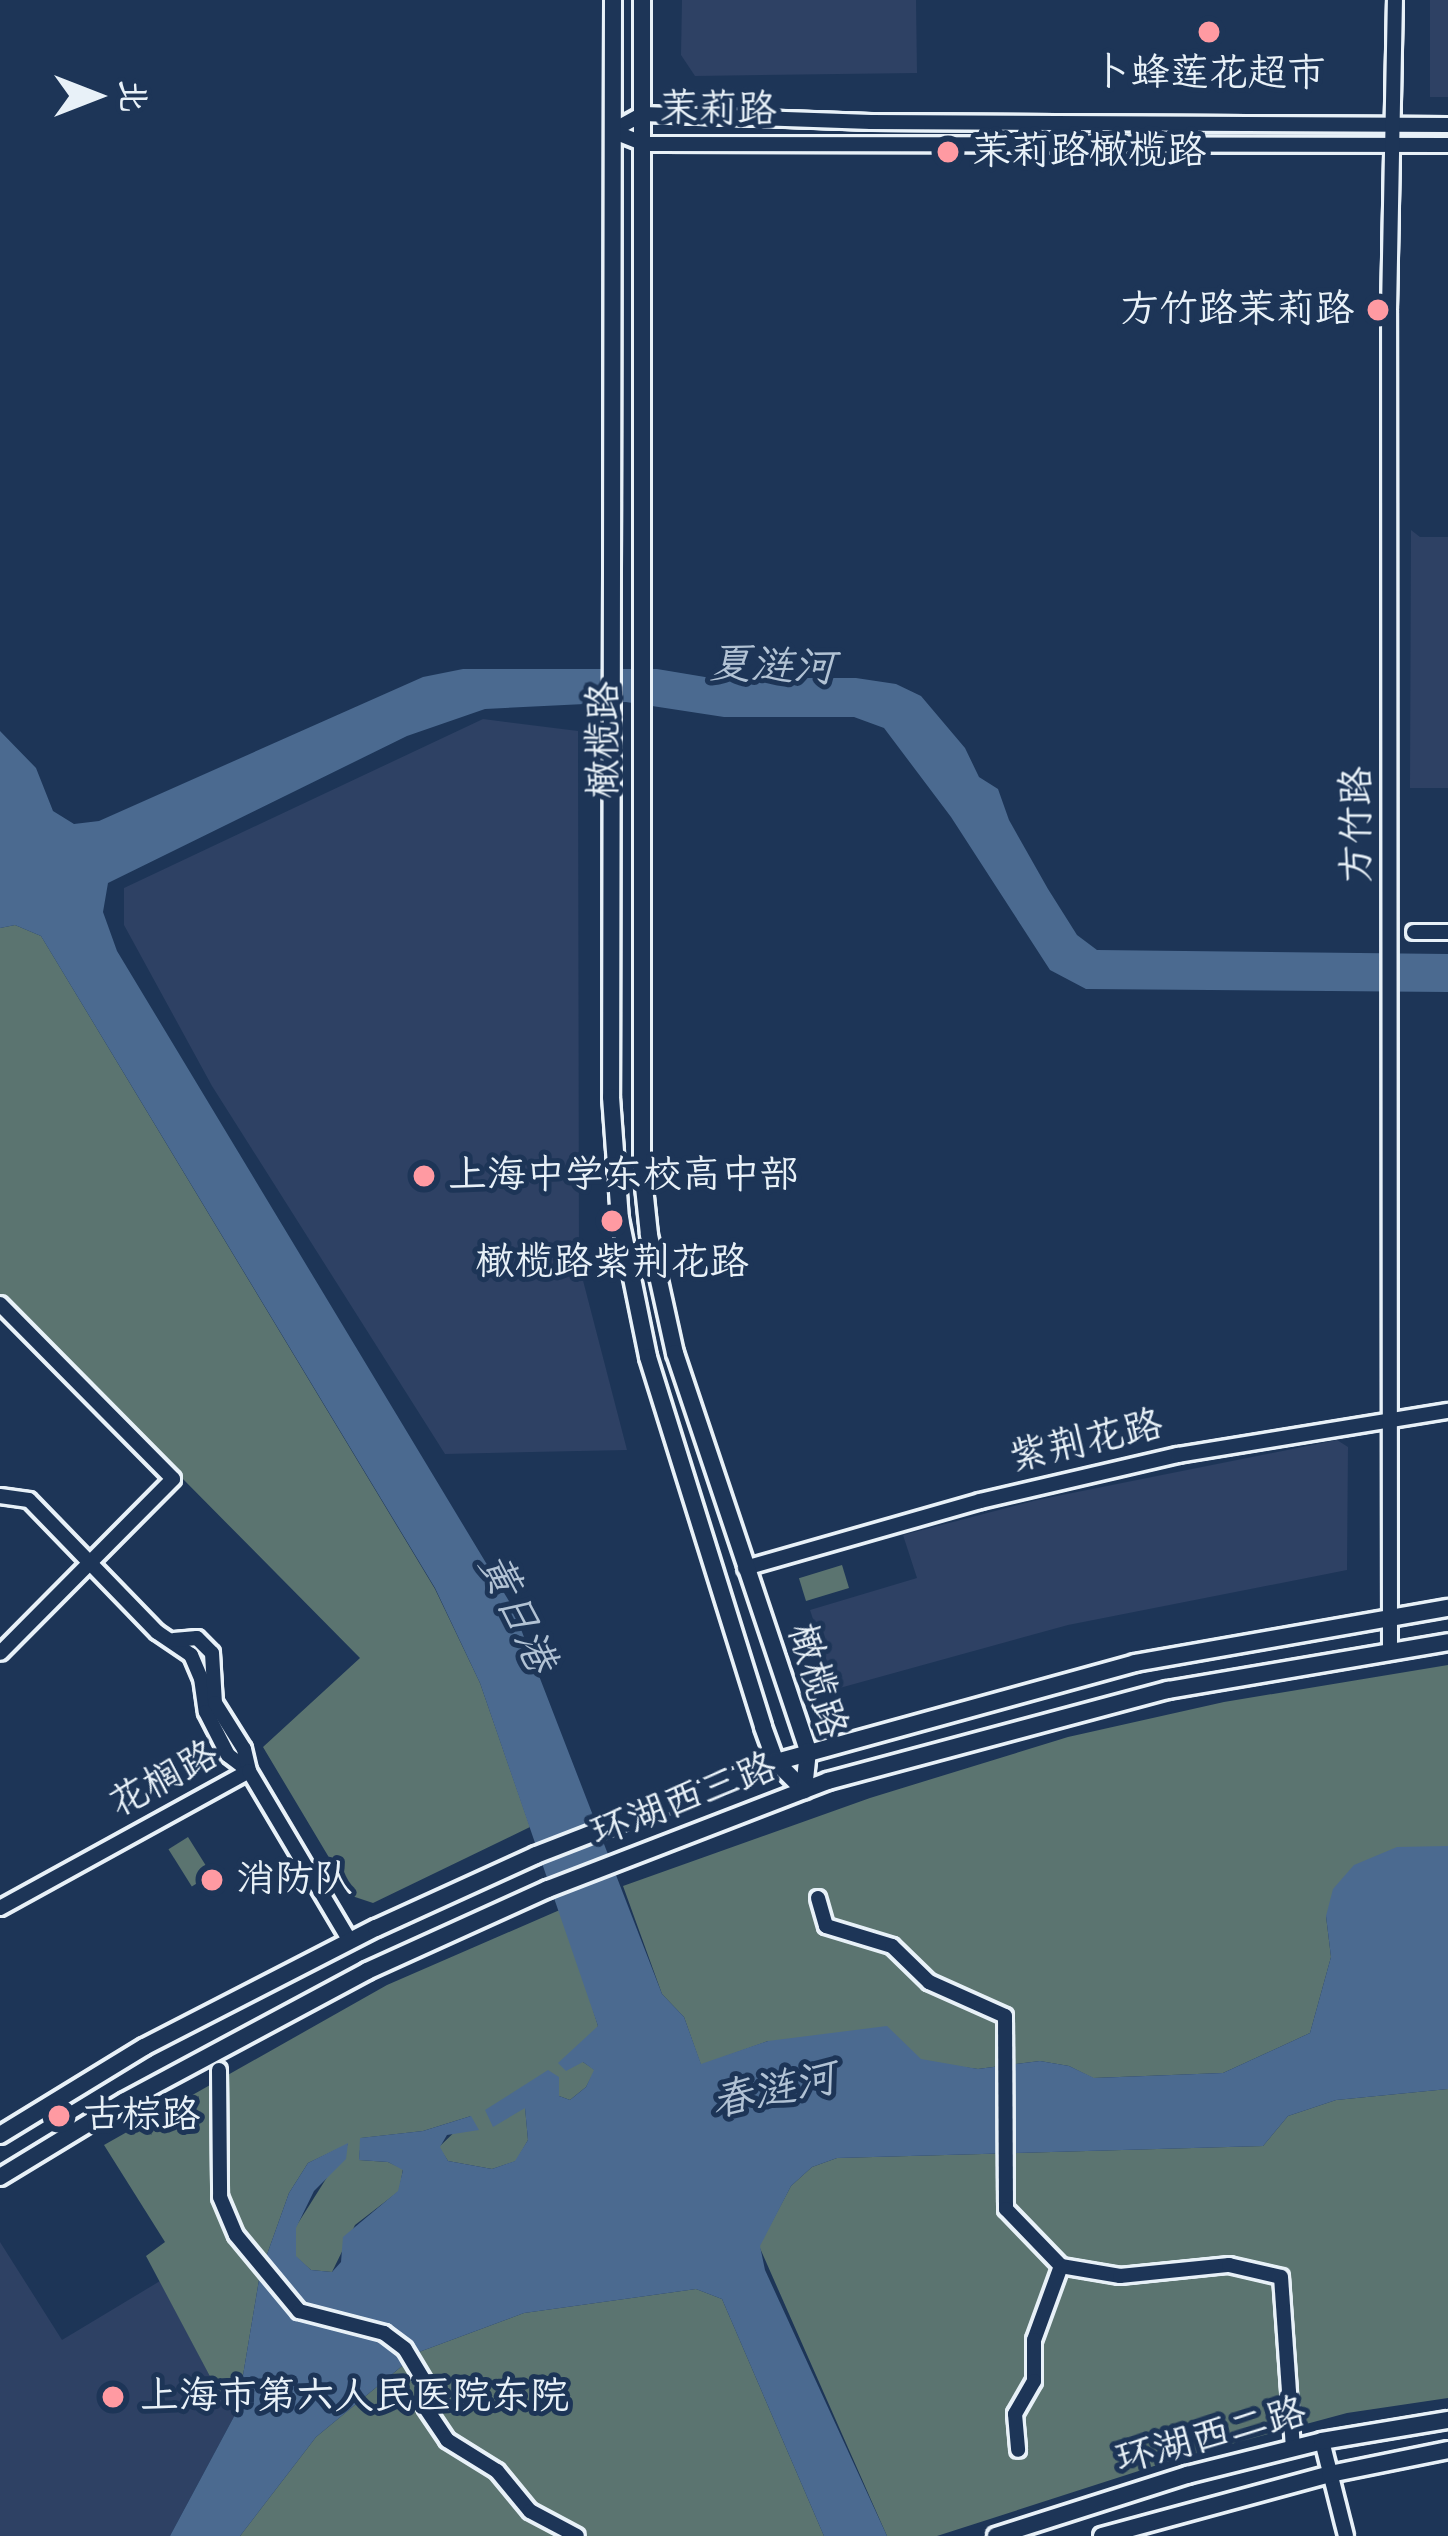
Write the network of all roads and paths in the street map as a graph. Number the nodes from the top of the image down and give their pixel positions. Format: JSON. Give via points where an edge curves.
{"nodes":[{"id":1,"x":613,"y":0,"type":"edge"},
{"id":2,"x":642,"y":0,"type":"edge"},
{"id":3,"x":1395,"y":0,"type":"edge"},
{"id":4,"x":644,"y":114,"type":"junction"},
{"id":5,"x":1393,"y":124,"type":"junction"},
{"id":6,"x":1448,"y":125,"type":"edge"},
{"id":7,"x":612,"y":131,"type":"junction"},
{"id":8,"x":645,"y":143,"type":"junction"},
{"id":9,"x":1393,"y":143,"type":"junction"},
{"id":10,"x":1448,"y":145,"type":"edge"},
{"id":11,"x":1414,"y":932,"type":"dead end"},
{"id":12,"x":1448,"y":932,"type":"edge"},
{"id":13,"x":0,"y":1304,"type":"edge"},
{"id":14,"x":1448,"y":1411,"type":"edge"},
{"id":15,"x":1389,"y":1418,"type":"junction"},
{"id":16,"x":0,"y":1496,"type":"edge"},
{"id":17,"x":91,"y":1562,"type":"junction"},
{"id":18,"x":745,"y":1568,"type":"junction"},
{"id":19,"x":1448,"y":1608,"type":"edge"},
{"id":20,"x":1390,"y":1614,"type":"junction"},
{"id":21,"x":1448,"y":1642,"type":"edge"},
{"id":22,"x":1390,"y":1650,"type":"junction"},
{"id":23,"x":0,"y":1653,"type":"edge"},
{"id":24,"x":808,"y":1751,"type":"junction"},
{"id":25,"x":776,"y":1762,"type":"junction"},
{"id":26,"x":249,"y":1771,"type":"junction"},
{"id":27,"x":804,"y":1790,"type":"junction"},
{"id":28,"x":818,"y":1898,"type":"dead end"},
{"id":29,"x":0,"y":1908,"type":"edge"},
{"id":30,"x":350,"y":1941,"type":"junction"},
{"id":31,"x":218,"y":2070,"type":"dead end"},
{"id":32,"x":0,"y":2134,"type":"edge"},
{"id":33,"x":0,"y":2177,"type":"edge"},
{"id":34,"x":1061,"y":2266,"type":"junction"},
{"id":35,"x":1448,"y":2420,"type":"edge"},
{"id":36,"x":1322,"y":2441,"type":"junction"},
{"id":37,"x":1293,"y":2448,"type":"junction"},
{"id":38,"x":1018,"y":2450,"type":"dead end"},
{"id":39,"x":1448,"y":2450,"type":"edge"},
{"id":40,"x":1330,"y":2474,"type":"junction"},
{"id":41,"x":577,"y":2536,"type":"edge"},
{"id":42,"x":996,"y":2536,"type":"edge"},
{"id":43,"x":1102,"y":2536,"type":"edge"},
{"id":44,"x":1346,"y":2536,"type":"edge"}],
"edges":[{"from":1,"to":7,"type":"main road","name":"橄榄路"},
{"from":2,"to":4,"type":"main road","name":"橄榄路"},
{"from":3,"to":5,"type":"street","name":"方竹路"},
{"from":4,"to":5,"type":"street","name":"茉莉路"},
{"from":4,"to":7,"type":"street","name":"茉莉路"},
{"from":4,"to":8,"type":"main road","name":"橄榄路"},
{"from":5,"to":6,"type":"street","name":"茉莉路"},
{"from":5,"to":9,"type":"street","name":"方竹路"},
{"from":7,"to":8,"type":"street","name":"茉莉路"},
{"from":7,"to":25,"type":"main road","name":"橄榄路","via":[[611,1097],[620,1219],[648,1357]]},
{"from":8,"to":9,"type":"street","name":"茉莉路"},
{"from":8,"to":18,"type":"main road","name":"橄榄路","via":[[639,1097],[649,1235],[675,1353]]},
{"from":9,"to":10,"type":"street","name":"茉莉路"},
{"from":9,"to":15,"type":"street","name":"方竹路"},
{"from":11,"to":12,"type":"street"},
{"from":13,"to":17,"type":"street","via":[[173,1479]]},
{"from":14,"to":15,"type":"street","name":"紫荆花路"},
{"from":15,"to":18,"type":"street","name":"紫荆花路","via":[[1020,1491]]},
{"from":15,"to":20,"type":"street","name":"方竹路"},
{"from":16,"to":17,"type":"street","via":[[29,1500]]},
{"from":17,"to":23,"type":"street"},
{"from":17,"to":26,"type":"street","via":[[198,1665],[206,1712],[228,1755]]},
{"from":18,"to":24,"type":"main road","name":"橄榄路"},
{"from":19,"to":20,"type":"main road","name":"环湖西三路"},
{"from":20,"to":22,"type":"street","name":"方竹路"},
{"from":20,"to":24,"type":"main road","name":"环湖西三路","via":[[1034,1687]]},
{"from":21,"to":22,"type":"main road","name":"环湖西三路"},
{"from":22,"to":27,"type":"main road","name":"环湖西三路","via":[[1168,1690]]},
{"from":24,"to":25,"type":"main road","name":"环湖西三路"},
{"from":24,"to":27,"type":"main road","name":"橄榄路"},
{"from":25,"to":27,"type":"main road","name":"橄榄路"},
{"from":25,"to":30,"type":"main road","name":"环湖西三路","via":[[536,1855]]},
{"from":26,"to":29,"type":"street","name":"花榈路"},
{"from":26,"to":30,"type":"street","name":"花榈路"},
{"from":27,"to":33,"type":"main road","name":"环湖西三路","via":[[548,1889],[254,2028]]},
{"from":28,"to":34,"type":"street","via":[[826,1926],[892,1946],[929,1982],[1005,2016],[1006,2209]]},
{"from":30,"to":32,"type":"main road","name":"环湖西三路","via":[[144,2047]]},
{"from":31,"to":41,"type":"street","via":[[220,2197],[236,2235],[299,2311],[384,2333],[405,2349],[423,2378],[425,2407],[447,2440],[497,2470],[530,2511]]},
{"from":34,"to":37,"type":"street","via":[[1120,2276],[1229,2265],[1281,2277]]},
{"from":34,"to":38,"type":"street","via":[[1034,2339],[1034,2381],[1015,2414]]},
{"from":35,"to":36,"type":"main road","name":"环湖西二路"},
{"from":36,"to":37,"type":"main road","name":"环湖西二路"},
{"from":36,"to":40,"type":"street"},
{"from":37,"to":42,"type":"main road","name":"环湖西二路"},
{"from":39,"to":40,"type":"main road","name":"环湖西二路"},
{"from":40,"to":43,"type":"main road","name":"环湖西二路"},
{"from":40,"to":44,"type":"street"}]}
